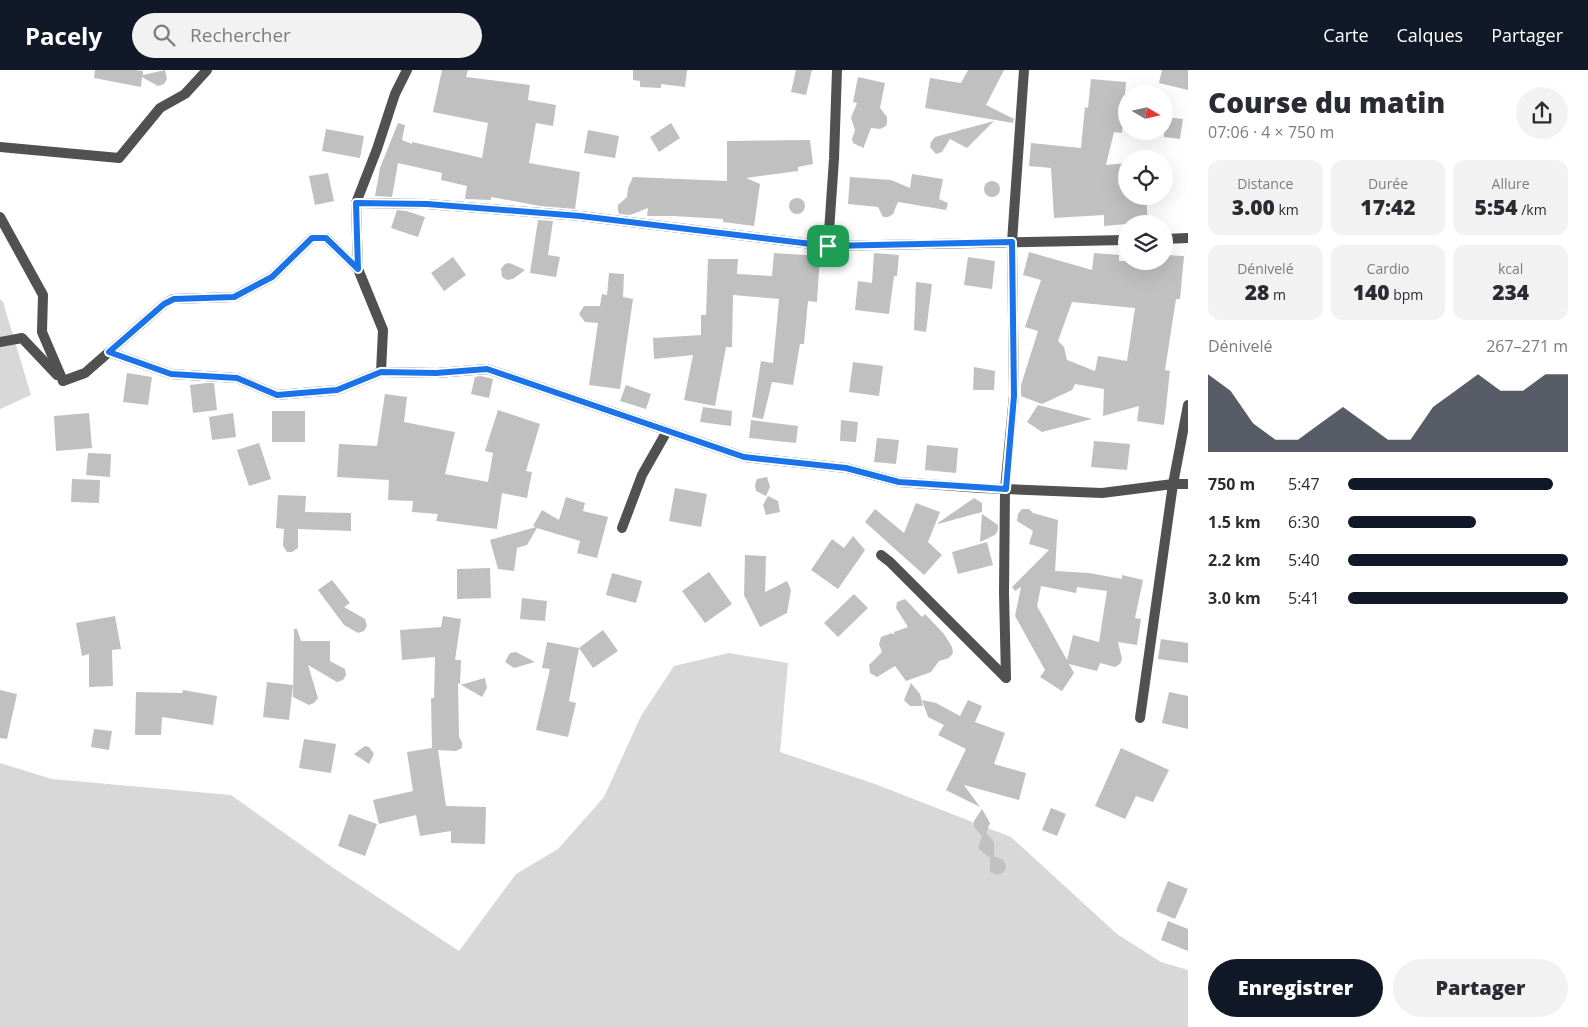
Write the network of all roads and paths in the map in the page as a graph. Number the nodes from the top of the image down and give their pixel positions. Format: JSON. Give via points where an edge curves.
{"nodes":[{"id":1,"x":207,"y":70,"type":"edge"},
{"id":2,"x":407,"y":70,"type":"edge"},
{"id":3,"x":837,"y":70,"type":"edge"},
{"id":4,"x":1024,"y":70,"type":"edge"},
{"id":5,"x":0,"y":147,"type":"edge"},
{"id":6,"x":356,"y":203,"type":"junction"},
{"id":7,"x":0,"y":217,"type":"edge"},
{"id":8,"x":1188,"y":238,"type":"edge"},
{"id":9,"x":1173,"y":239,"type":"edge"},
{"id":10,"x":1118,"y":240,"type":"edge"},
{"id":11,"x":1012,"y":242,"type":"junction"},
{"id":12,"x":828,"y":246,"type":"junction"},
{"id":13,"x":358,"y":269,"type":"junction"},
{"id":14,"x":0,"y":342,"type":"edge"},
{"id":15,"x":109,"y":352,"type":"junction"},
{"id":16,"x":381,"y":372,"type":"junction"},
{"id":17,"x":63,"y":381,"type":"junction"},
{"id":18,"x":1188,"y":405,"type":"edge"},
{"id":19,"x":668,"y":431,"type":"junction"},
{"id":20,"x":1173,"y":484,"type":"junction"},
{"id":21,"x":1188,"y":484,"type":"edge"},
{"id":22,"x":1006,"y":489,"type":"junction"},
{"id":23,"x":622,"y":528,"type":"dead end"},
{"id":24,"x":881,"y":555,"type":"dead end"},
{"id":25,"x":1140,"y":718,"type":"dead end"}],
"edges":[{"from":1,"to":5,"type":"street","via":[[184,94],[160,108],[119,158]]},
{"from":2,"to":6,"type":"street","via":[[395,94]]},
{"from":3,"to":12,"type":"street"},
{"from":4,"to":11,"type":"street"},
{"from":6,"to":12,"type":"street","via":[[427,204],[580,216]]},
{"from":6,"to":13,"type":"street"},
{"from":7,"to":17,"type":"street","via":[[43,295],[42,332]]},
{"from":8,"to":9,"type":"street"},
{"from":10,"to":11,"type":"street"},
{"from":11,"to":12,"type":"street"},
{"from":11,"to":22,"type":"street","via":[[1014,396]]},
{"from":13,"to":15,"type":"street","via":[[326,238],[312,238],[272,277],[234,297],[169,301]]},
{"from":13,"to":16,"type":"street","via":[[383,330]]},
{"from":14,"to":17,"type":"street","via":[[22,338]]},
{"from":15,"to":16,"type":"street","via":[[171,374],[237,378],[277,395],[337,390]]},
{"from":15,"to":17,"type":"street","via":[[85,373]]},
{"from":16,"to":19,"type":"street","via":[[436,373],[487,369]]},
{"from":18,"to":20,"type":"street"},
{"from":19,"to":22,"type":"street","via":[[744,457],[846,468],[899,482]]},
{"from":19,"to":23,"type":"street","via":[[642,474]]},
{"from":20,"to":21,"type":"street"},
{"from":20,"to":22,"type":"street","via":[[1102,493]]},
{"from":20,"to":25,"type":"street"},
{"from":22,"to":24,"type":"street","via":[[1006,678]]}]}
